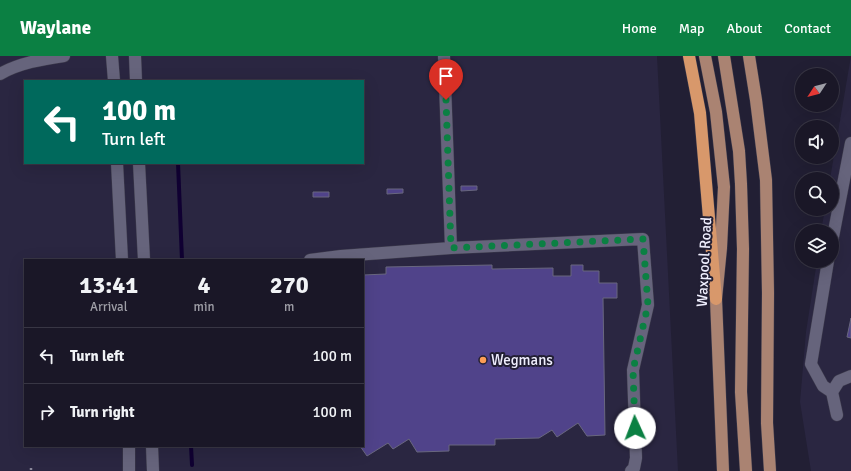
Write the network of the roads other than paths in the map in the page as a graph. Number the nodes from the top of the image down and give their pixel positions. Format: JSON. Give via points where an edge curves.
{"nodes":[{"id":1,"x":64,"y":56,"type":"edge"},
{"id":2,"x":112,"y":56,"type":"edge"},
{"id":3,"x":135,"y":56,"type":"edge"},
{"id":4,"x":444,"y":56,"type":"edge"},
{"id":5,"x":689,"y":56,"type":"edge"},
{"id":6,"x":705,"y":56,"type":"edge"},
{"id":7,"x":724,"y":56,"type":"edge"},
{"id":8,"x":749,"y":56,"type":"edge"},
{"id":9,"x":0,"y":74,"type":"edge"},
{"id":10,"x":114,"y":80,"type":"edge"},
{"id":11,"x":136,"y":80,"type":"edge"},
{"id":12,"x":851,"y":143,"type":"edge"},
{"id":13,"x":117,"y":164,"type":"edge"},
{"id":14,"x":139,"y":164,"type":"edge"},
{"id":15,"x":835,"y":224,"type":"edge"},
{"id":16,"x":451,"y":248,"type":"junction"},
{"id":17,"x":122,"y":259,"type":"edge"},
{"id":18,"x":144,"y":259,"type":"edge"},
{"id":19,"x":315,"y":259,"type":"edge"},
{"id":20,"x":827,"y":268,"type":"edge"},
{"id":21,"x":716,"y":299,"type":"junction"},
{"id":22,"x":851,"y":376,"type":"edge"},
{"id":23,"x":832,"y":392,"type":"junction"},
{"id":24,"x":837,"y":415,"type":"dead end"},
{"id":25,"x":128,"y":447,"type":"edge"},
{"id":26,"x":152,"y":447,"type":"edge"},
{"id":27,"x":721,"y":454,"type":"junction"},
{"id":28,"x":129,"y":471,"type":"edge"},
{"id":29,"x":153,"y":471,"type":"edge"},
{"id":30,"x":631,"y":471,"type":"edge"},
{"id":31,"x":714,"y":471,"type":"edge"},
{"id":32,"x":723,"y":471,"type":"edge"},
{"id":33,"x":746,"y":471,"type":"edge"},
{"id":34,"x":770,"y":471,"type":"edge"}],
"edges":[{"from":1,"to":9,"type":"street","via":[[43,59]]},
{"from":2,"to":10,"type":"street"},
{"from":3,"to":11,"type":"street"},
{"from":4,"to":16,"type":"street"},
{"from":5,"to":21,"type":"highway","via":[[700,112]]},
{"from":6,"to":21,"type":"main road","name":"Waxpool Road","via":[[716,112],[724,187]]},
{"from":7,"to":33,"type":"main road","via":[[742,184],[741,392]]},
{"from":8,"to":34,"type":"main road","via":[[766,180],[767,422]]},
{"from":12,"to":15,"type":"street"},
{"from":13,"to":17,"type":"street"},
{"from":14,"to":18,"type":"street"},
{"from":16,"to":19,"type":"street"},
{"from":16,"to":30,"type":"street","via":[[643,239],[648,305],[633,370],[636,458]]},
{"from":20,"to":23,"type":"street","via":[[810,364],[823,386]]},
{"from":21,"to":27,"type":"main road","name":"Waxpool Road"},
{"from":22,"to":23,"type":"street","via":[[839,381]]},
{"from":23,"to":24,"type":"street"},
{"from":25,"to":28,"type":"street"},
{"from":26,"to":29,"type":"street"},
{"from":27,"to":31,"type":"main road"},
{"from":27,"to":32,"type":"main road","name":"Waxpool Road"}]}
